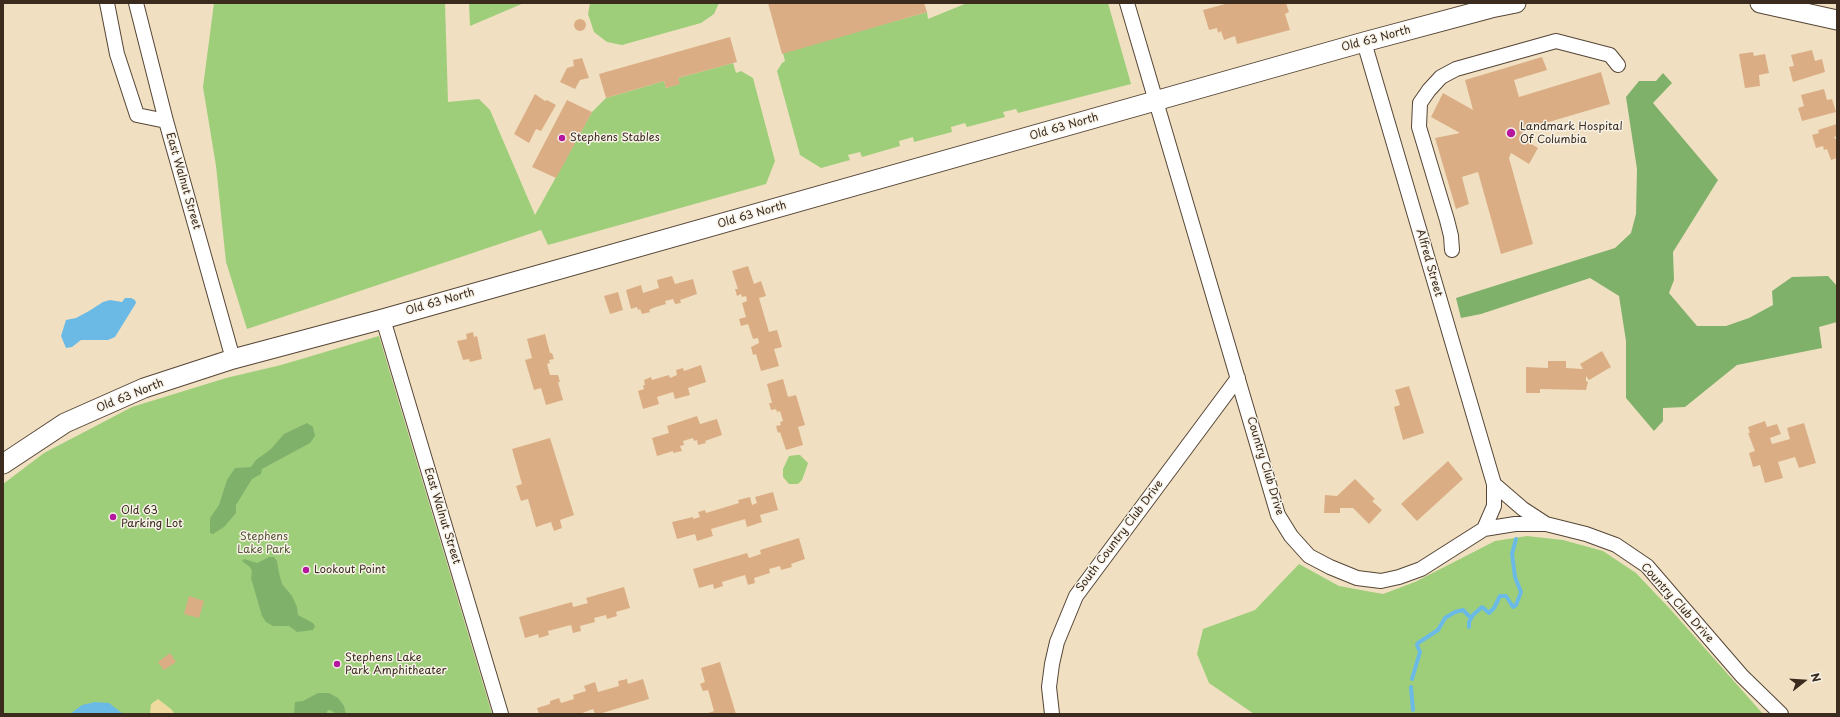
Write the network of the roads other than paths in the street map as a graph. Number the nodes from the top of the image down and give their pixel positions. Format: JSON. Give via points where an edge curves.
{"nodes":[{"id":1,"x":107,"y":3,"type":"edge"},
{"id":2,"x":136,"y":3,"type":"edge"},
{"id":3,"x":1127,"y":3,"type":"edge"},
{"id":4,"x":1516,"y":3,"type":"edge"},
{"id":5,"x":1760,"y":3,"type":"edge"},
{"id":6,"x":1837,"y":20,"type":"edge"},
{"id":7,"x":1364,"y":42,"type":"junction"},
{"id":8,"x":1618,"y":65,"type":"dead end"},
{"id":9,"x":1156,"y":101,"type":"junction"},
{"id":10,"x":166,"y":121,"type":"junction"},
{"id":11,"x":1452,"y":250,"type":"dead end"},
{"id":12,"x":383,"y":319,"type":"junction"},
{"id":13,"x":233,"y":359,"type":"junction"},
{"id":14,"x":1238,"y":378,"type":"junction"},
{"id":15,"x":3,"y":464,"type":"edge"},
{"id":16,"x":1494,"y":484,"type":"junction"},
{"id":17,"x":1546,"y":524,"type":"junction"},
{"id":18,"x":1484,"y":529,"type":"junction"},
{"id":19,"x":501,"y":714,"type":"edge"},
{"id":20,"x":1052,"y":714,"type":"edge"},
{"id":21,"x":1781,"y":714,"type":"edge"}],
"edges":[{"from":1,"to":10,"type":"street","via":[[117,54],[137,115]]},
{"from":2,"to":10,"type":"street","name":"East Walnut Street"},
{"from":3,"to":9,"type":"street","name":"Country Club Drive"},
{"from":4,"to":7,"type":"main road","name":"Old 63 North"},
{"from":5,"to":6,"type":"main road"},
{"from":7,"to":9,"type":"main road","name":"Old 63 North"},
{"from":7,"to":16,"type":"street","name":"Alfred Street"},
{"from":8,"to":11,"type":"street","via":[[1610,55],[1556,41],[1456,69],[1441,77],[1429,90],[1420,103],[1419,127],[1447,220]]},
{"from":9,"to":12,"type":"main road","name":"Old 63 North"},
{"from":9,"to":14,"type":"street","name":"Country Club Drive"},
{"from":10,"to":13,"type":"street","name":"East Walnut Street"},
{"from":12,"to":13,"type":"main road","name":"Old 63 North"},
{"from":12,"to":19,"type":"street","name":"East Walnut Street"},
{"from":13,"to":15,"type":"main road","name":"Old 63 North","via":[[144,388],[66,424]]},
{"from":14,"to":18,"type":"street","name":"Country Club Drive","via":[[1278,515],[1291,536],[1309,556],[1357,578],[1381,581],[1421,569]]},
{"from":14,"to":20,"type":"street","name":"South Country Club Drive","via":[[1076,596],[1057,642],[1052,664]]},
{"from":16,"to":17,"type":"street"},
{"from":16,"to":18,"type":"street","name":"Alfred Street","via":[[1494,506]]},
{"from":17,"to":18,"type":"street","name":"Country Club Drive","via":[[1515,524]]},
{"from":17,"to":21,"type":"street","name":"Country Club Drive","via":[[1616,545],[1647,566],[1742,676]]}]}
